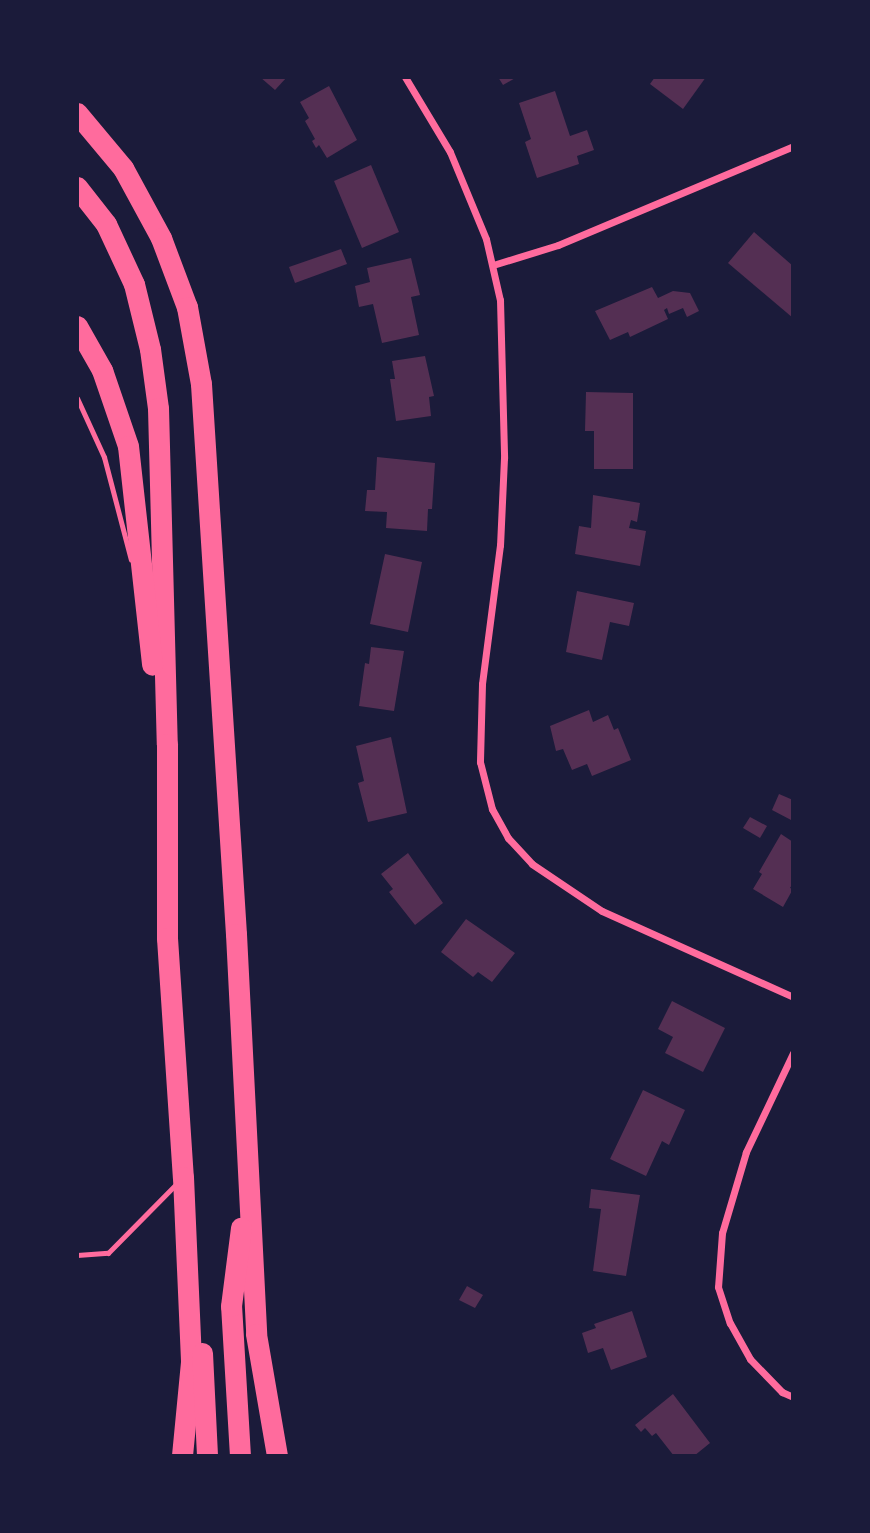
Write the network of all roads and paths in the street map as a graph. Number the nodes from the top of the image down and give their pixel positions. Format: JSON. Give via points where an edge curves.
{"nodes":[{"id":1,"x":405,"y":77,"type":"edge"},
{"id":2,"x":77,"y":113,"type":"edge"},
{"id":3,"x":793,"y":146,"type":"edge"},
{"id":4,"x":77,"y":187,"type":"edge"},
{"id":5,"x":493,"y":265,"type":"junction"},
{"id":6,"x":77,"y":326,"type":"edge"},
{"id":7,"x":77,"y":398,"type":"edge"},
{"id":8,"x":151,"y":653,"type":"junction"},
{"id":9,"x":167,"y":744,"type":"junction"},
{"id":10,"x":793,"y":997,"type":"edge"},
{"id":11,"x":793,"y":1053,"type":"edge"},
{"id":12,"x":248,"y":1172,"type":"junction"},
{"id":13,"x":183,"y":1177,"type":"junction"},
{"id":14,"x":77,"y":1255,"type":"edge"},
{"id":15,"x":793,"y":1397,"type":"edge"},
{"id":16,"x":181,"y":1456,"type":"edge"},
{"id":17,"x":207,"y":1456,"type":"edge"},
{"id":18,"x":240,"y":1456,"type":"edge"},
{"id":19,"x":277,"y":1456,"type":"edge"}],
"edges":[{"from":1,"to":5,"type":"street","via":[[450,152]]},
{"from":2,"to":12,"type":"highway","via":[[123,168],[161,238],[187,307],[201,384]]},
{"from":3,"to":5,"type":"street","via":[[570,240]]},
{"from":4,"to":9,"type":"highway","via":[[106,224],[134,284],[149,349],[158,408]]},
{"from":5,"to":10,"type":"street","via":[[500,300],[504,458],[500,545],[482,684],[480,762],[492,809],[508,838],[532,863],[603,911]]},
{"from":6,"to":8,"type":"highway","via":[[103,370],[128,446]]},
{"from":7,"to":8,"type":"lane","via":[[104,457],[122,519]]},
{"from":8,"to":9,"type":"highway"},
{"from":9,"to":13,"type":"highway","via":[[167,938]]},
{"from":11,"to":15,"type":"street","via":[[746,1152],[722,1233],[718,1287],[730,1324],[750,1359],[782,1392]]},
{"from":12,"to":18,"type":"highway","via":[[231,1306]]},
{"from":12,"to":19,"type":"highway","via":[[256,1334]]},
{"from":13,"to":14,"type":"lane","via":[[108,1253]]},
{"from":13,"to":16,"type":"highway","via":[[191,1362]]},
{"from":13,"to":17,"type":"highway","via":[[197,1288]]}]}
